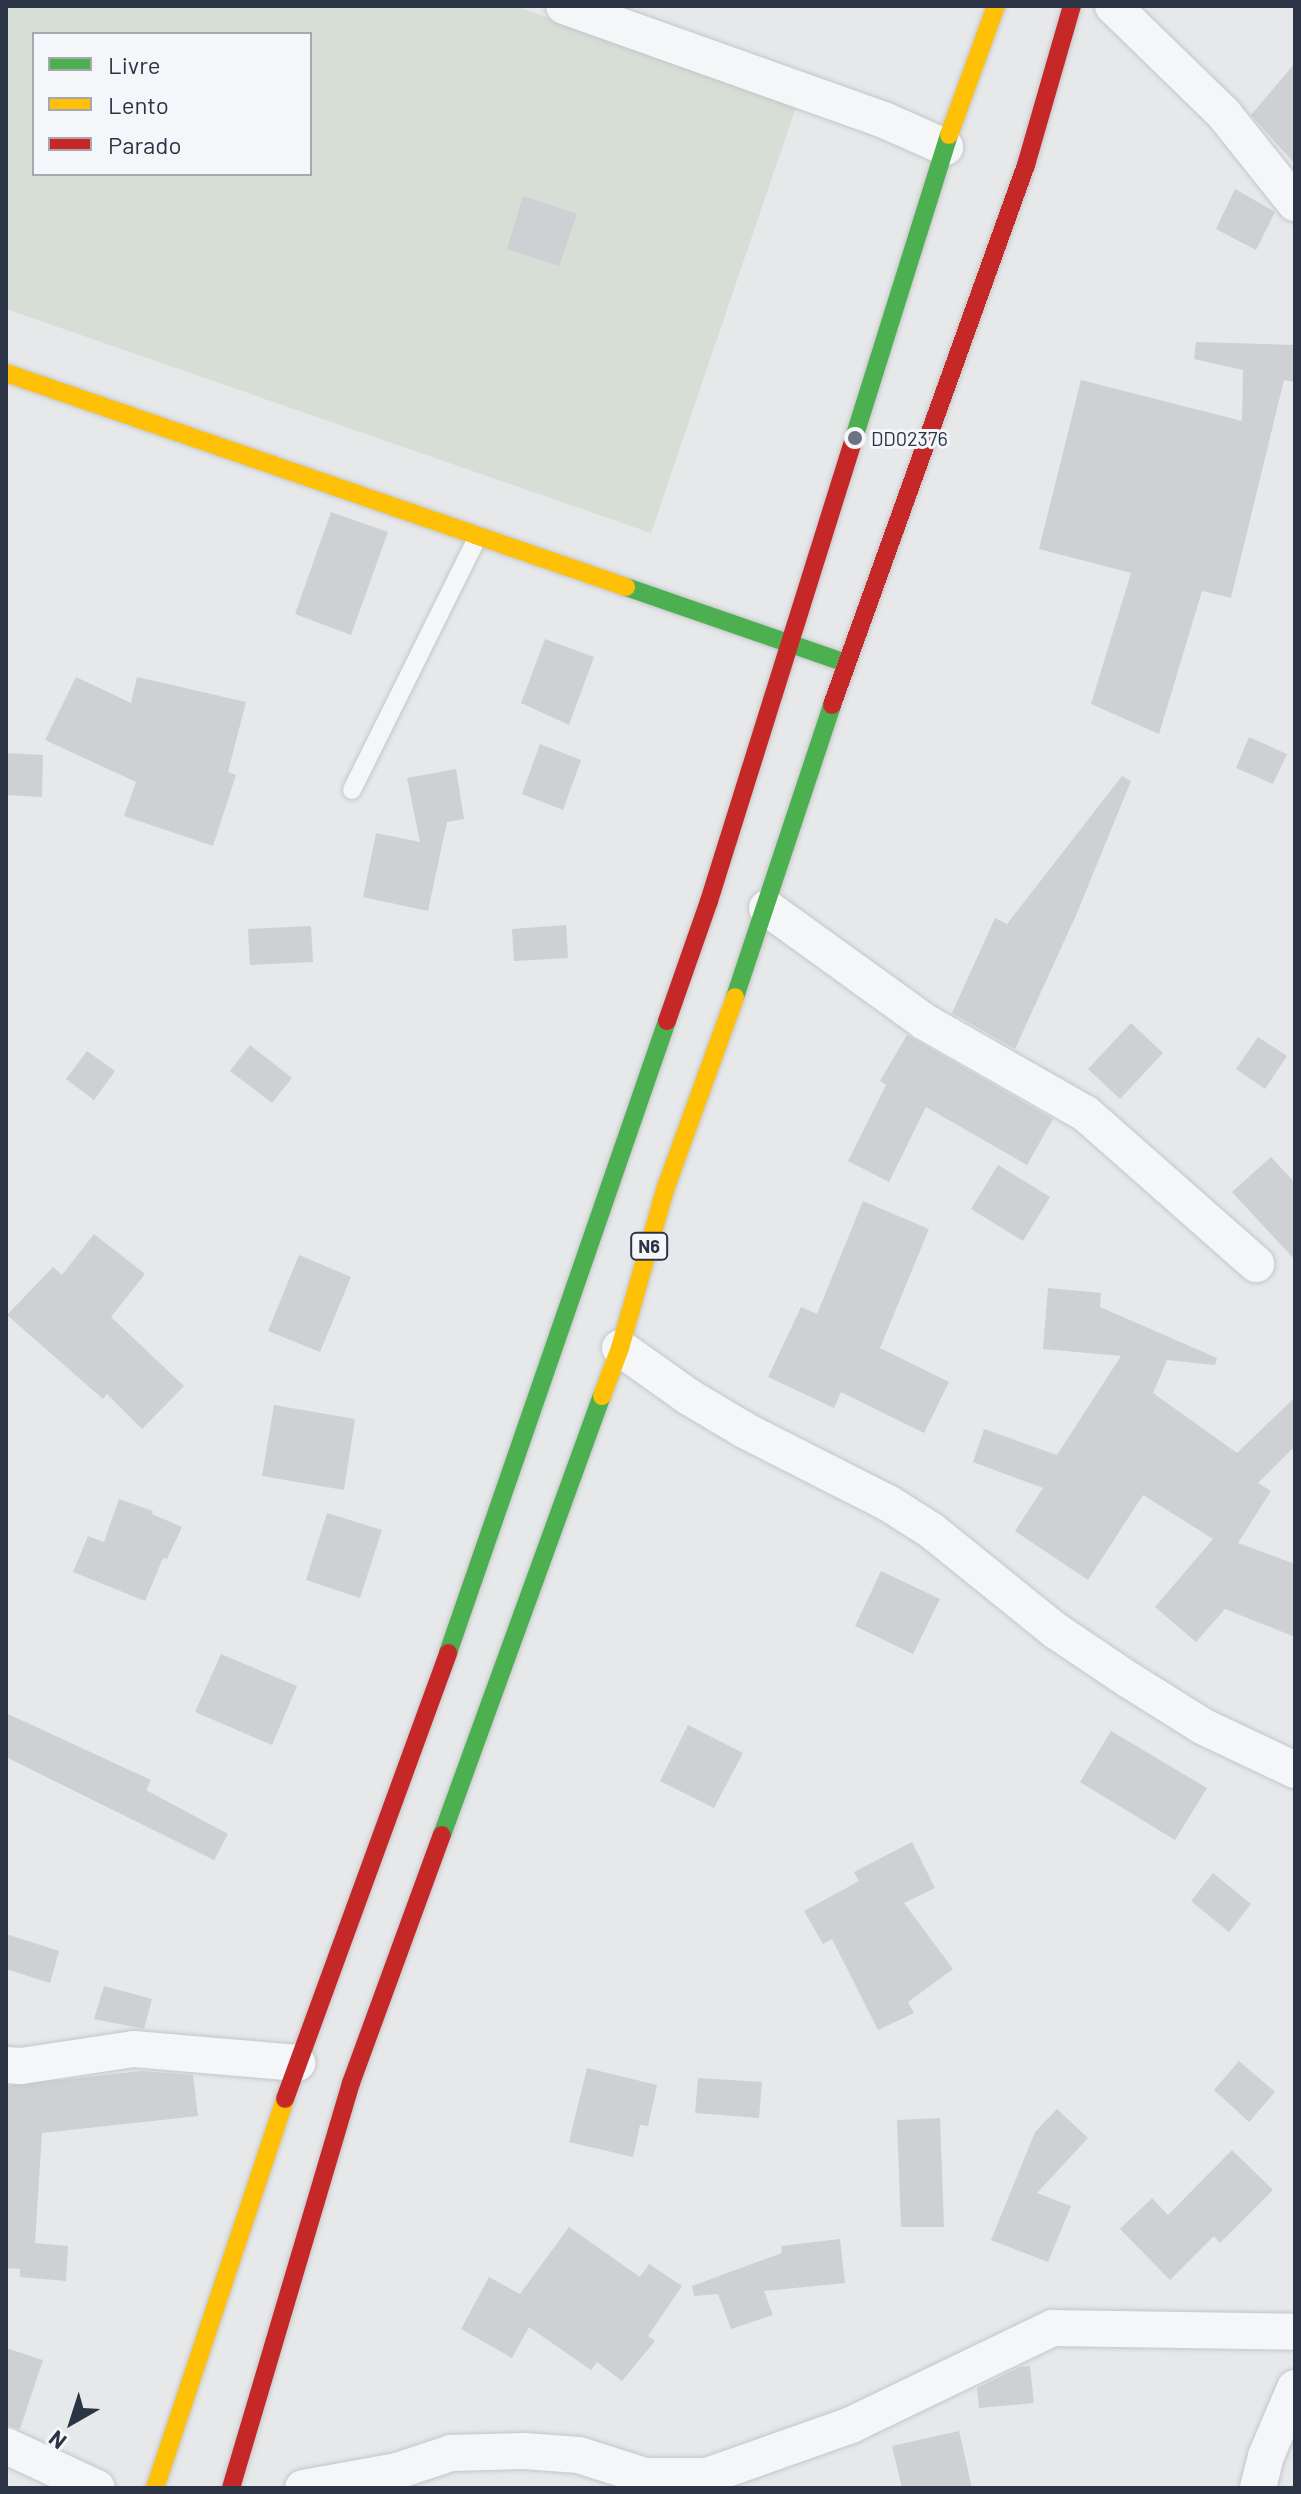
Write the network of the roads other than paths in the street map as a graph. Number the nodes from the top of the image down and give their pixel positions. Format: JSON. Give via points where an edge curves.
{"nodes":[{"id":1,"x":564,"y":6,"type":"edge"},
{"id":2,"x":996,"y":6,"type":"edge"},
{"id":3,"x":1072,"y":6,"type":"edge"},
{"id":4,"x":1113,"y":6,"type":"edge"},
{"id":5,"x":945,"y":147,"type":"junction"},
{"id":6,"x":1295,"y":203,"type":"edge"},
{"id":7,"x":6,"y":373,"type":"edge"},
{"id":8,"x":477,"y":538,"type":"junction"},
{"id":9,"x":792,"y":644,"type":"junction"},
{"id":10,"x":845,"y":663,"type":"junction"},
{"id":11,"x":352,"y":790,"type":"dead end"},
{"id":12,"x":767,"y":908,"type":"junction"},
{"id":13,"x":1256,"y":1264,"type":"dead end"},
{"id":14,"x":620,"y":1348,"type":"junction"},
{"id":15,"x":1295,"y":1770,"type":"edge"},
{"id":16,"x":297,"y":2063,"type":"junction"},
{"id":17,"x":6,"y":2065,"type":"edge"},
{"id":18,"x":1295,"y":2332,"type":"edge"},
{"id":19,"x":1295,"y":2388,"type":"edge"},
{"id":20,"x":6,"y":2446,"type":"edge"},
{"id":21,"x":97,"y":2488,"type":"edge"},
{"id":22,"x":155,"y":2488,"type":"edge"},
{"id":23,"x":231,"y":2488,"type":"edge"},
{"id":24,"x":303,"y":2488,"type":"edge"},
{"id":25,"x":1258,"y":2488,"type":"edge"}],
"edges":[{"from":1,"to":5,"type":"street","via":[[884,120]]},
{"from":2,"to":5,"type":"main road"},
{"from":3,"to":10,"type":"main road","number":"N6","via":[[1026,165]]},
{"from":4,"to":6,"type":"street","via":[[1224,114]]},
{"from":5,"to":9,"type":"main road"},
{"from":7,"to":8,"type":"main road"},
{"from":8,"to":9,"type":"main road"},
{"from":8,"to":11,"type":"lane"},
{"from":9,"to":10,"type":"main road"},
{"from":9,"to":16,"type":"main road","via":[[515,1464],[404,1781]]},
{"from":10,"to":12,"type":"main road","number":"N6"},
{"from":12,"to":13,"type":"street","via":[[925,1022],[1086,1114]]},
{"from":12,"to":14,"type":"main road","number":"N6","via":[[666,1187]]},
{"from":14,"to":15,"type":"street","via":[[746,1431],[932,1531],[1056,1631],[1204,1727]]},
{"from":14,"to":23,"type":"main road","number":"N6","via":[[351,2083]]},
{"from":16,"to":17,"type":"street","via":[[134,2049]]},
{"from":16,"to":22,"type":"main road"},
{"from":18,"to":24,"type":"street","via":[[1053,2328],[851,2425],[707,2476],[645,2476],[579,2455],[451,2453],[397,2471]]},
{"from":19,"to":25,"type":"street"},
{"from":20,"to":21,"type":"street"}]}
